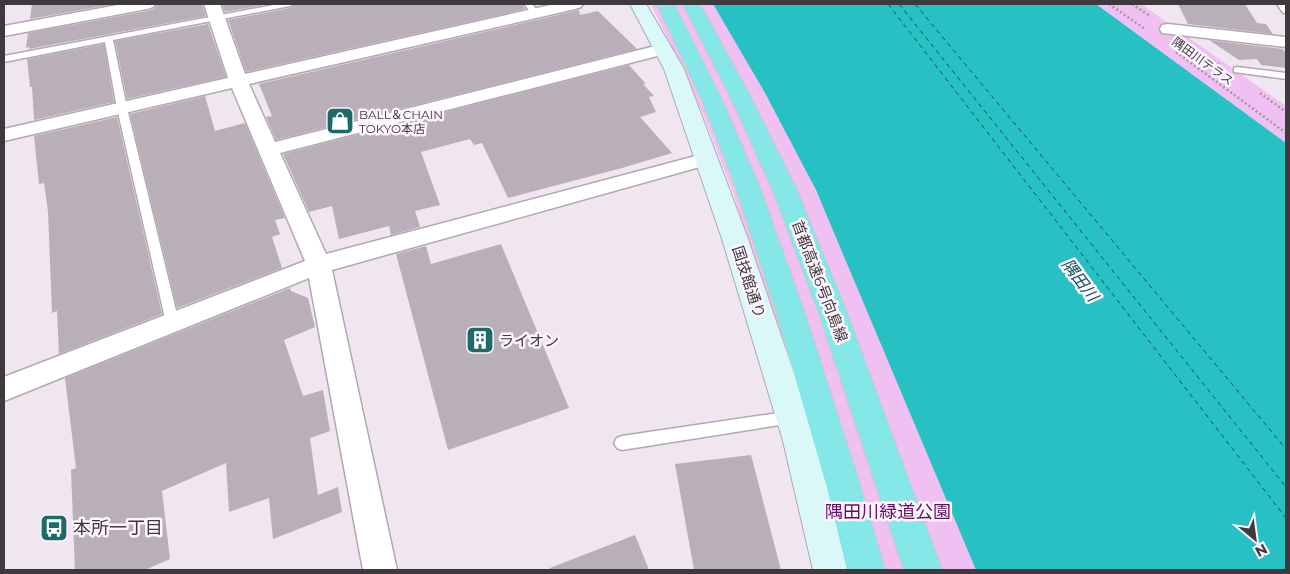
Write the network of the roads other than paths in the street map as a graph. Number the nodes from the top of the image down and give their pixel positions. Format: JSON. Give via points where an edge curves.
{"nodes":[{"id":1,"x":147,"y":4,"type":"edge"},
{"id":2,"x":290,"y":4,"type":"edge"},
{"id":3,"x":575,"y":4,"type":"edge"},
{"id":4,"x":638,"y":4,"type":"edge"},
{"id":5,"x":665,"y":4,"type":"edge"},
{"id":6,"x":691,"y":4,"type":"edge"},
{"id":7,"x":1281,"y":4,"type":"edge"},
{"id":8,"x":532,"y":8,"type":"edge"},
{"id":9,"x":215,"y":11,"type":"edge"},
{"id":10,"x":1286,"y":11,"type":"edge"},
{"id":11,"x":1168,"y":29,"type":"dead end"},
{"id":12,"x":4,"y":31,"type":"edge"},
{"id":13,"x":109,"y":39,"type":"junction"},
{"id":14,"x":1286,"y":42,"type":"edge"},
{"id":15,"x":663,"y":50,"type":"junction"},
{"id":16,"x":4,"y":60,"type":"edge"},
{"id":17,"x":1237,"y":70,"type":"dead end"},
{"id":18,"x":1286,"y":76,"type":"edge"},
{"id":19,"x":238,"y":81,"type":"junction"},
{"id":20,"x":122,"y":108,"type":"junction"},
{"id":21,"x":4,"y":135,"type":"edge"},
{"id":22,"x":268,"y":150,"type":"junction"},
{"id":23,"x":707,"y":159,"type":"junction"},
{"id":24,"x":318,"y":266,"type":"junction"},
{"id":25,"x":172,"y":323,"type":"junction"},
{"id":26,"x":4,"y":389,"type":"edge"},
{"id":27,"x":792,"y":417,"type":"junction"},
{"id":28,"x":622,"y":443,"type":"dead end"},
{"id":29,"x":380,"y":570,"type":"edge"},
{"id":30,"x":832,"y":570,"type":"edge"},
{"id":31,"x":866,"y":570,"type":"edge"},
{"id":32,"x":923,"y":570,"type":"edge"}],
"edges":[{"from":1,"to":12,"type":"street"},
{"from":2,"to":9,"type":"lane"},
{"from":3,"to":8,"type":"street"},
{"from":4,"to":15,"type":"street","name":"国技館通り"},
{"from":5,"to":31,"type":"highway","via":[[712,100],[748,188],[790,311]]},
{"from":6,"to":32,"type":"highway","name":"首都高速6号向島線","via":[[784,186],[831,308]]},
{"from":7,"to":10,"type":"lane"},
{"from":8,"to":19,"type":"street"},
{"from":9,"to":13,"type":"lane"},
{"from":9,"to":19,"type":"street"},
{"from":11,"to":14,"type":"street"},
{"from":13,"to":16,"type":"lane"},
{"from":13,"to":20,"type":"lane"},
{"from":15,"to":22,"type":"street"},
{"from":15,"to":23,"type":"street","name":"国技館通り","via":[[674,69]]},
{"from":17,"to":18,"type":"lane"},
{"from":19,"to":20,"type":"street"},
{"from":19,"to":22,"type":"street"},
{"from":20,"to":21,"type":"street"},
{"from":20,"to":25,"type":"lane"},
{"from":22,"to":24,"type":"street"},
{"from":23,"to":24,"type":"street"},
{"from":23,"to":27,"type":"street","name":"国技館通り"},
{"from":24,"to":25,"type":"street"},
{"from":24,"to":29,"type":"street"},
{"from":25,"to":26,"type":"street"},
{"from":27,"to":28,"type":"lane"},
{"from":27,"to":30,"type":"street","name":"国技館通り"}]}
